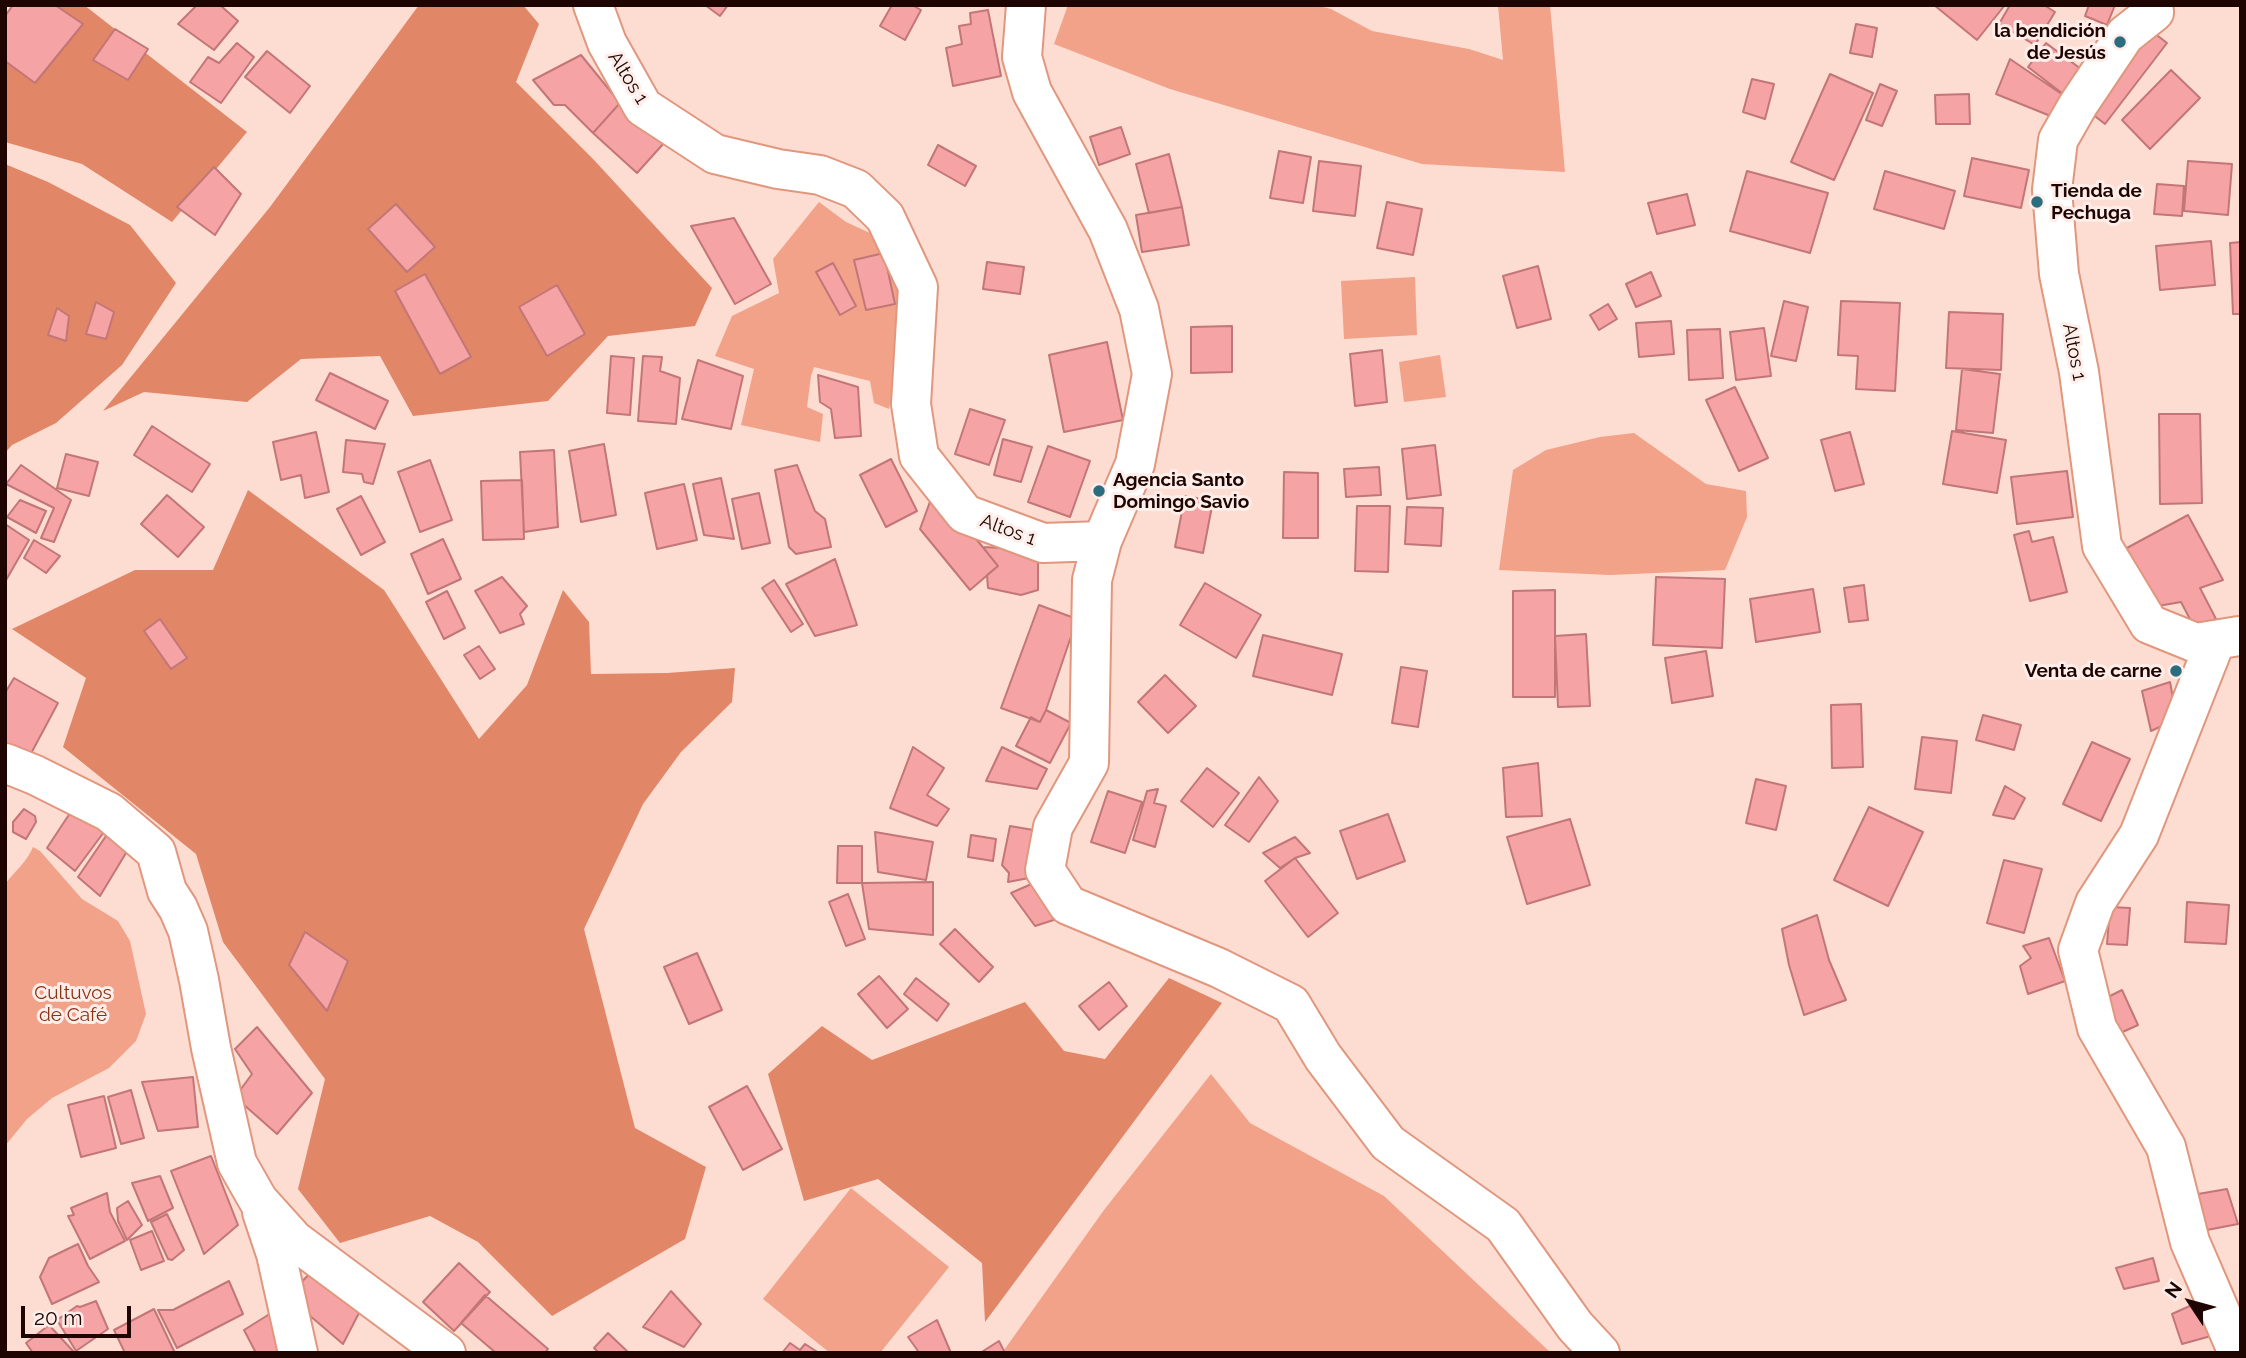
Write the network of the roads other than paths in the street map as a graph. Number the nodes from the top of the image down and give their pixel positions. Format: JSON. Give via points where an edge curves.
{"nodes":[{"id":1,"x":593,"y":5,"type":"edge"},
{"id":2,"x":1026,"y":5,"type":"edge"},
{"id":3,"x":2157,"y":7,"type":"edge"},
{"id":4,"x":1102,"y":541,"type":"junction"},
{"id":5,"x":2228,"y":638,"type":"edge"},
{"id":6,"x":5,"y":763,"type":"edge"},
{"id":7,"x":258,"y":1200,"type":"junction"},
{"id":8,"x":298,"y":1353,"type":"edge"},
{"id":9,"x":446,"y":1353,"type":"edge"},
{"id":10,"x":1600,"y":1353,"type":"edge"},
{"id":11,"x":2238,"y":1353,"type":"edge"}],
"edges":[{"from":1,"to":4,"type":"street","name":"Altos 1","via":[[607,43],[643,107],[715,154],[820,175],[856,189],[885,217],[918,287],[911,404],[919,456],[965,514],[1043,543]]},
{"from":2,"to":4,"type":"street","via":[[1022,57],[1032,92],[1108,230],[1139,309],[1152,374],[1135,464]]},
{"from":3,"to":5,"type":"street","name":"Altos 1","via":[[2125,35],[2058,140],[2052,190],[2059,274],[2102,546],[2149,624],[2196,643]]},
{"from":4,"to":10,"type":"street","via":[[1092,580],[1089,764],[1053,827],[1045,870],[1068,905],[1219,968],[1291,1004],[1323,1057],[1388,1143],[1503,1225],[1575,1326]]},
{"from":5,"to":11,"type":"street","via":[[2139,835],[2095,904],[2078,950],[2097,1028],[2166,1147],[2190,1242]]},
{"from":6,"to":7,"type":"street","via":[[109,811],[156,852],[167,891],[188,931],[237,1163]]},
{"from":7,"to":8,"type":"street","via":[[276,1254]]},
{"from":7,"to":9,"type":"street","via":[[293,1240]]}]}
